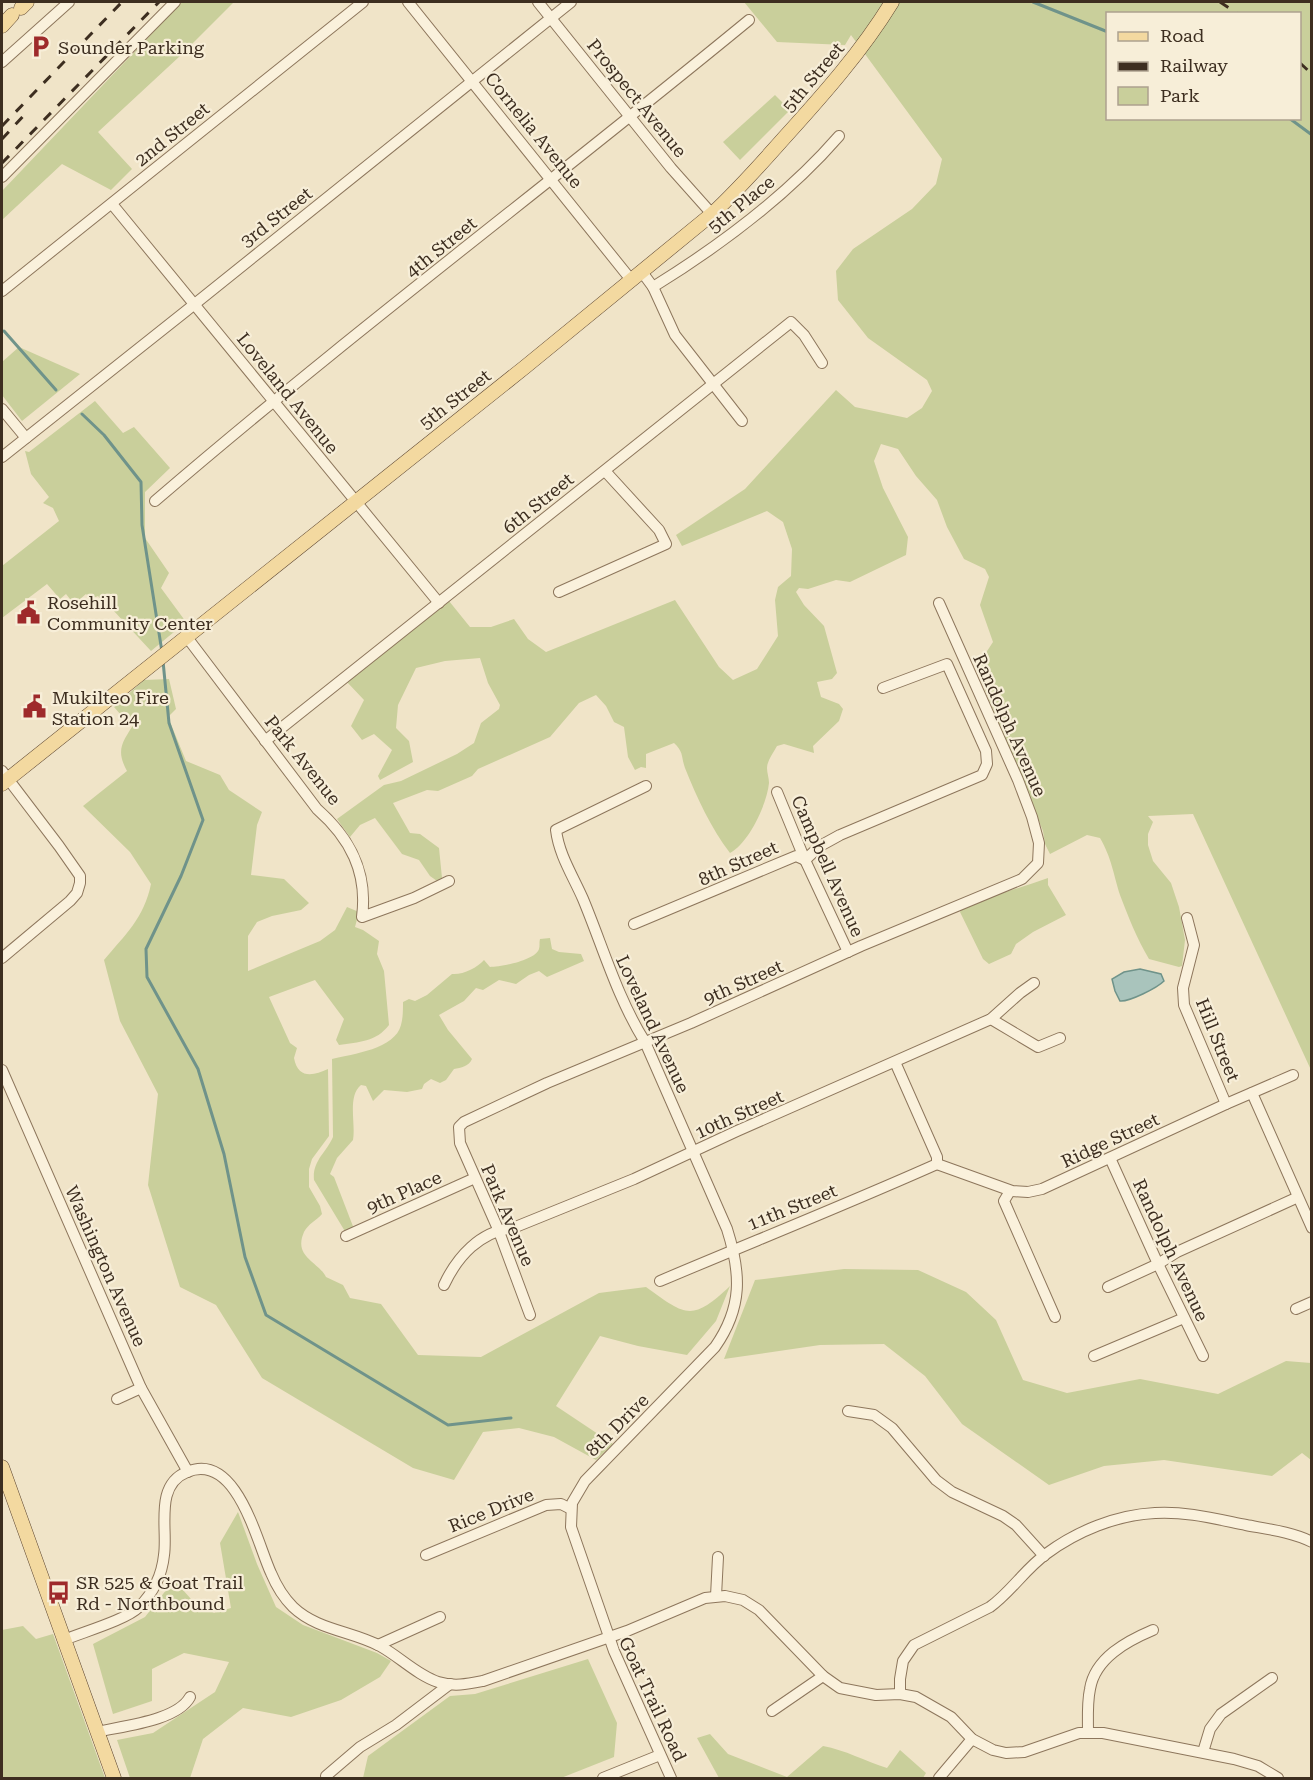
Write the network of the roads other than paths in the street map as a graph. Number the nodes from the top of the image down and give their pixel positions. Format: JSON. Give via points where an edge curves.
{"nodes":[{"id":1,"x":69,"y":2,"type":"edge"},
{"id":2,"x":175,"y":2,"type":"edge"},
{"id":3,"x":363,"y":2,"type":"edge"},
{"id":4,"x":408,"y":2,"type":"edge"},
{"id":5,"x":538,"y":2,"type":"edge"},
{"id":6,"x":571,"y":2,"type":"edge"},
{"id":7,"x":892,"y":2,"type":"edge"},
{"id":8,"x":20,"y":8,"type":"edge"},
{"id":9,"x":551,"y":18,"type":"junction"},
{"id":10,"x":749,"y":20,"type":"dead end"},
{"id":11,"x":2,"y":26,"type":"edge"},
{"id":12,"x":2,"y":62,"type":"edge"},
{"id":13,"x":473,"y":80,"type":"junction"},
{"id":14,"x":631,"y":117,"type":"junction"},
{"id":15,"x":839,"y":136,"type":"dead end"},
{"id":16,"x":2,"y":177,"type":"edge"},
{"id":17,"x":552,"y":180,"type":"junction"},
{"id":18,"x":112,"y":204,"type":"junction"},
{"id":19,"x":712,"y":214,"type":"junction"},
{"id":20,"x":637,"y":276,"type":"junction"},
{"id":21,"x":653,"y":287,"type":"junction"},
{"id":22,"x":2,"y":291,"type":"edge"},
{"id":23,"x":194,"y":304,"type":"junction"},
{"id":24,"x":822,"y":363,"type":"dead end"},
{"id":25,"x":713,"y":384,"type":"junction"},
{"id":26,"x":274,"y":402,"type":"junction"},
{"id":27,"x":2,"y":409,"type":"edge"},
{"id":28,"x":742,"y":421,"type":"dead end"},
{"id":29,"x":26,"y":438,"type":"junction"},
{"id":30,"x":2,"y":457,"type":"edge"},
{"id":31,"x":605,"y":471,"type":"junction"},
{"id":32,"x":155,"y":501,"type":"dead end"},
{"id":33,"x":355,"y":502,"type":"junction"},
{"id":34,"x":560,"y":592,"type":"dead end"},
{"id":35,"x":439,"y":603,"type":"junction"},
{"id":36,"x":939,"y":603,"type":"dead end"},
{"id":37,"x":186,"y":636,"type":"junction"},
{"id":38,"x":883,"y":688,"type":"dead end"},
{"id":39,"x":266,"y":741,"type":"junction"},
{"id":40,"x":982,"y":776,"type":"joint"},
{"id":41,"x":4,"y":778,"type":"edge"},
{"id":42,"x":646,"y":786,"type":"dead end"},
{"id":43,"x":777,"y":792,"type":"dead end"},
{"id":44,"x":805,"y":860,"type":"junction"},
{"id":45,"x":1038,"y":863,"type":"joint"},
{"id":46,"x":449,"y":881,"type":"dead end"},
{"id":47,"x":1187,"y":918,"type":"dead end"},
{"id":48,"x":634,"y":924,"type":"dead end"},
{"id":49,"x":848,"y":952,"type":"junction"},
{"id":50,"x":2,"y":958,"type":"edge"},
{"id":51,"x":1034,"y":983,"type":"dead end"},
{"id":52,"x":991,"y":1019,"type":"junction"},
{"id":53,"x":1060,"y":1038,"type":"dead end"},
{"id":54,"x":645,"y":1042,"type":"junction"},
{"id":55,"x":895,"y":1062,"type":"junction"},
{"id":56,"x":2,"y":1070,"type":"edge"},
{"id":57,"x":1293,"y":1075,"type":"dead end"},
{"id":58,"x":1252,"y":1094,"type":"junction"},
{"id":59,"x":1226,"y":1104,"type":"junction"},
{"id":60,"x":459,"y":1128,"type":"joint"},
{"id":61,"x":692,"y":1153,"type":"junction"},
{"id":62,"x":1110,"y":1158,"type":"junction"},
{"id":63,"x":937,"y":1164,"type":"junction"},
{"id":64,"x":475,"y":1178,"type":"junction"},
{"id":65,"x":1010,"y":1191,"type":"junction"},
{"id":66,"x":1296,"y":1198,"type":"junction"},
{"id":67,"x":1311,"y":1228,"type":"edge"},
{"id":68,"x":498,"y":1229,"type":"junction"},
{"id":69,"x":346,"y":1236,"type":"dead end"},
{"id":70,"x":733,"y":1249,"type":"junction"},
{"id":71,"x":1158,"y":1264,"type":"junction"},
{"id":72,"x":660,"y":1281,"type":"dead end"},
{"id":73,"x":444,"y":1285,"type":"dead end"},
{"id":74,"x":1108,"y":1287,"type":"dead end"},
{"id":75,"x":1311,"y":1302,"type":"edge"},
{"id":76,"x":1296,"y":1309,"type":"dead end"},
{"id":77,"x":531,"y":1315,"type":"dead end"},
{"id":78,"x":1055,"y":1317,"type":"dead end"},
{"id":79,"x":1184,"y":1318,"type":"junction"},
{"id":80,"x":1095,"y":1356,"type":"dead end"},
{"id":81,"x":1203,"y":1356,"type":"dead end"},
{"id":82,"x":141,"y":1388,"type":"junction"},
{"id":83,"x":117,"y":1399,"type":"dead end"},
{"id":84,"x":848,"y":1411,"type":"dead end"},
{"id":85,"x":2,"y":1467,"type":"edge"},
{"id":86,"x":188,"y":1472,"type":"junction"},
{"id":87,"x":571,"y":1509,"type":"junction"},
{"id":88,"x":1311,"y":1542,"type":"edge"},
{"id":89,"x":426,"y":1556,"type":"dead end"},
{"id":90,"x":1044,"y":1556,"type":"junction"},
{"id":91,"x":717,"y":1557,"type":"dead end"},
{"id":92,"x":716,"y":1596,"type":"junction"},
{"id":93,"x":440,"y":1617,"type":"dead end"},
{"id":94,"x":1153,"y":1630,"type":"dead end"},
{"id":95,"x":609,"y":1637,"type":"junction"},
{"id":96,"x":64,"y":1640,"type":"junction"},
{"id":97,"x":378,"y":1645,"type":"junction"},
{"id":98,"x":823,"y":1676,"type":"junction"},
{"id":99,"x":1272,"y":1678,"type":"dead end"},
{"id":100,"x":450,"y":1684,"type":"junction"},
{"id":101,"x":900,"y":1694,"type":"junction"},
{"id":102,"x":190,"y":1697,"type":"dead end"},
{"id":103,"x":772,"y":1711,"type":"dead end"},
{"id":104,"x":97,"y":1732,"type":"junction"},
{"id":105,"x":1088,"y":1732,"type":"junction"},
{"id":106,"x":972,"y":1739,"type":"junction"},
{"id":107,"x":1203,"y":1752,"type":"junction"},
{"id":108,"x":660,"y":1755,"type":"junction"},
{"id":109,"x":326,"y":1776,"type":"dead end"},
{"id":110,"x":114,"y":1779,"type":"edge"},
{"id":111,"x":603,"y":1779,"type":"edge"},
{"id":112,"x":671,"y":1779,"type":"edge"},
{"id":113,"x":939,"y":1779,"type":"edge"},
{"id":114,"x":1278,"y":1779,"type":"edge"}],
"edges":[{"from":1,"to":12,"type":"street"},
{"from":2,"to":16,"type":"street"},
{"from":3,"to":18,"type":"street","name":"2nd Street"},
{"from":4,"to":13,"type":"street","name":"Cornelia Avenue"},
{"from":5,"to":9,"type":"street","name":"Prospect Avenue"},
{"from":6,"to":9,"type":"street","name":"3rd Street"},
{"from":7,"to":19,"type":"main road","name":"5th Street","via":[[819,100]]},
{"from":8,"to":11,"type":"main road"},
{"from":9,"to":13,"type":"street","name":"3rd Street"},
{"from":9,"to":14,"type":"street","name":"Prospect Avenue"},
{"from":10,"to":14,"type":"street","name":"4th Street"},
{"from":13,"to":17,"type":"street","name":"Cornelia Avenue"},
{"from":13,"to":23,"type":"street","name":"3rd Street"},
{"from":14,"to":17,"type":"street","name":"4th Street"},
{"from":14,"to":19,"type":"street","name":"Prospect Avenue"},
{"from":15,"to":21,"type":"street","name":"5th Place","via":[[818,160],[733,234]]},
{"from":17,"to":20,"type":"street","name":"Cornelia Avenue"},
{"from":17,"to":26,"type":"street","name":"4th Street"},
{"from":18,"to":22,"type":"street","name":"2nd Street"},
{"from":18,"to":23,"type":"street","name":"Loveland Avenue"},
{"from":19,"to":20,"type":"main road","name":"5th Street"},
{"from":20,"to":21,"type":"street","name":"Cornelia Avenue"},
{"from":20,"to":33,"type":"main road","name":"5th Street"},
{"from":21,"to":25,"type":"street","name":"Cornelia Avenue","via":[[675,335]]},
{"from":23,"to":26,"type":"street","name":"Loveland Avenue"},
{"from":23,"to":29,"type":"street","name":"3rd Street"},
{"from":24,"to":25,"type":"street","name":"6th Street","via":[[791,322]]},
{"from":25,"to":28,"type":"street"},
{"from":25,"to":31,"type":"street","name":"6th Street"},
{"from":26,"to":32,"type":"street","name":"4th Street"},
{"from":26,"to":33,"type":"street","name":"Loveland Avenue"},
{"from":27,"to":29,"type":"street"},
{"from":29,"to":30,"type":"street","name":"3rd Street"},
{"from":31,"to":34,"type":"street","via":[[659,530],[666,544]]},
{"from":31,"to":35,"type":"street","name":"6th Street"},
{"from":33,"to":35,"type":"street","name":"Loveland Avenue"},
{"from":33,"to":37,"type":"main road","name":"5th Street"},
{"from":35,"to":39,"type":"street","name":"6th Street"},
{"from":36,"to":45,"type":"street","name":"Randolph Avenue","via":[[1032,817],[1039,843]]},
{"from":37,"to":39,"type":"street","name":"Park Avenue"},
{"from":37,"to":41,"type":"main road","name":"5th Street"},
{"from":38,"to":40,"type":"street","name":"Randolph Avenue","via":[[947,664],[986,751],[987,764]]},
{"from":39,"to":46,"type":"street","name":"Park Avenue","via":[[353,854],[362,876],[362,917]]},
{"from":40,"to":44,"type":"street","name":"8th Street","via":[[840,835]]},
{"from":41,"to":50,"type":"street","via":[[71,863],[80,876],[80,884],[77,893]]},
{"from":42,"to":54,"type":"street","name":"Loveland Avenue","via":[[556,830],[602,952]]},
{"from":43,"to":44,"type":"street","name":"Campbell Avenue"},
{"from":44,"to":48,"type":"street","name":"8th Street","via":[[796,856]]},
{"from":44,"to":49,"type":"street","name":"Campbell Avenue"},
{"from":45,"to":49,"type":"street","name":"9th Street","via":[[1022,879]]},
{"from":47,"to":59,"type":"street","name":"Hill Street","via":[[1194,945],[1183,988],[1184,1005]]},
{"from":49,"to":54,"type":"street","name":"9th Street"},
{"from":51,"to":52,"type":"street","name":"10th Street"},
{"from":52,"to":53,"type":"street","via":[[1038,1047]]},
{"from":52,"to":55,"type":"street","name":"10th Street"},
{"from":54,"to":60,"type":"street","name":"9th Street","via":[[473,1116]]},
{"from":54,"to":61,"type":"street","name":"Loveland Avenue"},
{"from":55,"to":61,"type":"street","name":"10th Street"},
{"from":55,"to":63,"type":"street"},
{"from":56,"to":82,"type":"street","name":"Washington Avenue"},
{"from":57,"to":58,"type":"street","name":"Ridge Street"},
{"from":58,"to":59,"type":"street","name":"Ridge Street"},
{"from":58,"to":66,"type":"street","name":"Hill Street"},
{"from":59,"to":62,"type":"street","name":"Ridge Street"},
{"from":60,"to":64,"type":"street","name":"Park Avenue","via":[[460,1143]]},
{"from":61,"to":68,"type":"street","name":"10th Street","via":[[513,1228]]},
{"from":61,"to":70,"type":"street","name":"Loveland Avenue"},
{"from":62,"to":65,"type":"street","name":"Ridge Street","via":[[1042,1189]]},
{"from":62,"to":71,"type":"street","name":"Randolph Avenue"},
{"from":63,"to":65,"type":"street","name":"Ridge Street"},
{"from":63,"to":70,"type":"street","name":"11th Street"},
{"from":64,"to":68,"type":"street","name":"Park Avenue"},
{"from":64,"to":69,"type":"street","name":"9th Place"},
{"from":65,"to":78,"type":"street","via":[[1004,1201]]},
{"from":66,"to":67,"type":"street","name":"Hill Street"},
{"from":66,"to":71,"type":"street"},
{"from":68,"to":73,"type":"street","via":[[458,1259]]},
{"from":68,"to":77,"type":"street","name":"Park Avenue"},
{"from":70,"to":72,"type":"street","name":"11th Street"},
{"from":70,"to":87,"type":"street","name":"8th Drive","via":[[738,1293],[723,1336],[694,1371],[585,1481],[575,1494]]},
{"from":71,"to":74,"type":"street"},
{"from":71,"to":79,"type":"street","name":"Randolph Avenue"},
{"from":75,"to":76,"type":"street"},
{"from":79,"to":80,"type":"street"},
{"from":79,"to":81,"type":"street","name":"Randolph Avenue"},
{"from":82,"to":83,"type":"street"},
{"from":82,"to":86,"type":"street","name":"Washington Avenue"},
{"from":84,"to":90,"type":"street","via":[[874,1415],[892,1428],[936,1480],[952,1492],[1004,1516]]},
{"from":85,"to":96,"type":"main road"},
{"from":86,"to":96,"type":"street","via":[[167,1493],[165,1554],[153,1592],[137,1609]]},
{"from":86,"to":97,"type":"street","name":"Goat Trail Road","via":[[212,1472],[233,1488],[252,1522],[272,1576],[293,1607],[320,1624]]},
{"from":87,"to":89,"type":"street","name":"Rice Drive","via":[[561,1504],[546,1505]]},
{"from":87,"to":95,"type":"street","via":[[571,1527]]},
{"from":88,"to":90,"type":"street","via":[[1227,1521],[1155,1513],[1100,1524]]},
{"from":90,"to":101,"type":"street","via":[[999,1601],[914,1645],[903,1661]]},
{"from":91,"to":92,"type":"street"},
{"from":92,"to":95,"type":"street"},
{"from":92,"to":98,"type":"street","via":[[743,1600],[759,1610]]},
{"from":93,"to":97,"type":"street"},
{"from":94,"to":105,"type":"street","via":[[1117,1649],[1099,1666],[1090,1688]]},
{"from":95,"to":100,"type":"street","name":"Goat Trail Road","via":[[483,1681]]},
{"from":95,"to":108,"type":"street","name":"Goat Trail Road"},
{"from":96,"to":104,"type":"main road"},
{"from":97,"to":100,"type":"street","name":"Goat Trail Road","via":[[425,1676]]},
{"from":98,"to":101,"type":"street","via":[[856,1693]]},
{"from":98,"to":103,"type":"street"},
{"from":99,"to":107,"type":"street","via":[[1221,1714],[1210,1729]]},
{"from":100,"to":109,"type":"street","via":[[360,1747]]},
{"from":101,"to":106,"type":"street","via":[[927,1702],[951,1717]]},
{"from":102,"to":104,"type":"street","via":[[178,1710],[158,1719]]},
{"from":104,"to":110,"type":"main road"},
{"from":105,"to":106,"type":"street","via":[[1024,1752],[993,1750]]},
{"from":105,"to":107,"type":"street"},
{"from":106,"to":113,"type":"street"},
{"from":107,"to":114,"type":"street","via":[[1258,1766]]},
{"from":108,"to":111,"type":"street"},
{"from":108,"to":112,"type":"street","name":"Goat Trail Road"}]}
